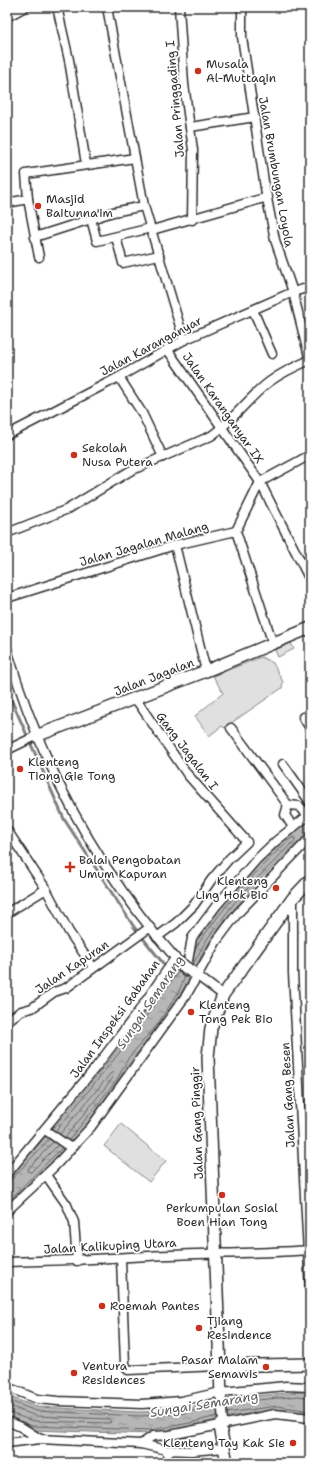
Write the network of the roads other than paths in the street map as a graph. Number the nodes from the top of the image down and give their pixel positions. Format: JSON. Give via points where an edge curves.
{"nodes":[{"id":1,"x":25,"y":7,"type":"edge"},
{"id":2,"x":56,"y":7,"type":"edge"},
{"id":3,"x":107,"y":7,"type":"edge"},
{"id":4,"x":179,"y":7,"type":"edge"},
{"id":5,"x":242,"y":7,"type":"edge"},
{"id":6,"x":7,"y":17,"type":"edge"},
{"id":7,"x":255,"y":117,"type":"junction"},
{"id":8,"x":190,"y":127,"type":"junction"},
{"id":9,"x":135,"y":158,"type":"junction"},
{"id":10,"x":86,"y":164,"type":"junction"},
{"id":11,"x":268,"y":197,"type":"junction"},
{"id":12,"x":28,"y":200,"type":"junction"},
{"id":13,"x":7,"y":203,"type":"edge"},
{"id":14,"x":144,"y":206,"type":"junction"},
{"id":15,"x":91,"y":219,"type":"junction"},
{"id":16,"x":192,"y":220,"type":"junction"},
{"id":17,"x":152,"y":229,"type":"junction"},
{"id":18,"x":35,"y":236,"type":"junction"},
{"id":19,"x":116,"y":237,"type":"junction"},
{"id":20,"x":159,"y":255,"type":"junction"},
{"id":21,"x":39,"y":257,"type":"dead end"},
{"id":22,"x":310,"y":286,"type":"edge"},
{"id":23,"x":293,"y":292,"type":"junction"},
{"id":24,"x":253,"y":310,"type":"junction"},
{"id":25,"x":184,"y":340,"type":"junction"},
{"id":26,"x":167,"y":349,"type":"junction"},
{"id":27,"x":272,"y":354,"type":"dead end"},
{"id":28,"x":310,"y":361,"type":"edge"},
{"id":29,"x":119,"y":377,"type":"junction"},
{"id":30,"x":222,"y":428,"type":"junction"},
{"id":31,"x":7,"y":435,"type":"edge"},
{"id":32,"x":310,"y":455,"type":"edge"},
{"id":33,"x":163,"y":457,"type":"junction"},
{"id":34,"x":260,"y":482,"type":"junction"},
{"id":35,"x":236,"y":531,"type":"junction"},
{"id":36,"x":7,"y":533,"type":"edge"},
{"id":37,"x":175,"y":545,"type":"junction"},
{"id":38,"x":310,"y":580,"type":"edge"},
{"id":39,"x":7,"y":598,"type":"edge"},
{"id":40,"x":310,"y":628,"type":"edge"},
{"id":41,"x":273,"y":644,"type":"junction"},
{"id":42,"x":7,"y":649,"type":"edge"},
{"id":43,"x":206,"y":671,"type":"junction"},
{"id":44,"x":135,"y":698,"type":"junction"},
{"id":45,"x":303,"y":717,"type":"dead end"},
{"id":46,"x":231,"y":728,"type":"dead end"},
{"id":47,"x":310,"y":728,"type":"edge"},
{"id":48,"x":33,"y":737,"type":"junction"},
{"id":49,"x":7,"y":750,"type":"edge"},
{"id":50,"x":283,"y":764,"type":"dead end"},
{"id":51,"x":310,"y":802,"type":"edge"},
{"id":52,"x":288,"y":805,"type":"junction"},
{"id":53,"x":309,"y":814,"type":"edge"},
{"id":54,"x":292,"y":827,"type":"junction"},
{"id":55,"x":7,"y":830,"type":"edge"},
{"id":56,"x":310,"y":838,"type":"edge"},
{"id":57,"x":310,"y":880,"type":"edge"},
{"id":58,"x":46,"y":889,"type":"junction"},
{"id":59,"x":293,"y":898,"type":"junction"},
{"id":60,"x":7,"y":913,"type":"edge"},
{"id":61,"x":148,"y":929,"type":"junction"},
{"id":62,"x":157,"y":937,"type":"junction"},
{"id":63,"x":174,"y":961,"type":"junction"},
{"id":64,"x":93,"y":967,"type":"junction"},
{"id":65,"x":195,"y":975,"type":"junction"},
{"id":66,"x":223,"y":995,"type":"junction"},
{"id":67,"x":7,"y":1021,"type":"edge"},
{"id":68,"x":46,"y":1131,"type":"junction"},
{"id":69,"x":70,"y":1148,"type":"junction"},
{"id":70,"x":7,"y":1174,"type":"edge"},
{"id":71,"x":46,"y":1175,"type":"junction"},
{"id":72,"x":7,"y":1211,"type":"edge"},
{"id":73,"x":309,"y":1250,"type":"edge"},
{"id":74,"x":215,"y":1254,"type":"junction"},
{"id":75,"x":121,"y":1259,"type":"junction"},
{"id":76,"x":77,"y":1261,"type":"junction"},
{"id":77,"x":7,"y":1262,"type":"edge"},
{"id":78,"x":310,"y":1290,"type":"edge"},
{"id":79,"x":310,"y":1364,"type":"edge"},
{"id":80,"x":219,"y":1366,"type":"junction"},
{"id":81,"x":7,"y":1387,"type":"edge"},
{"id":82,"x":310,"y":1387,"type":"edge"},
{"id":83,"x":221,"y":1394,"type":"junction"},
{"id":84,"x":310,"y":1418,"type":"edge"},
{"id":85,"x":7,"y":1421,"type":"edge"},
{"id":86,"x":222,"y":1425,"type":"junction"},
{"id":87,"x":40,"y":1439,"type":"junction"},
{"id":88,"x":7,"y":1443,"type":"edge"},
{"id":89,"x":141,"y":1444,"type":"junction"},
{"id":90,"x":225,"y":1448,"type":"junction"},
{"id":91,"x":167,"y":1450,"type":"junction"},
{"id":92,"x":168,"y":1463,"type":"edge"},
{"id":93,"x":227,"y":1463,"type":"edge"}],
"edges":[{"from":1,"to":6,"type":"street"},
{"from":2,"to":10,"type":"street","via":[[69,60]]},
{"from":3,"to":9,"type":"street"},
{"from":4,"to":8,"type":"street","name":"Jalan Pringgading I","via":[[184,84]]},
{"from":5,"to":7,"type":"street","name":"Jalan Brumbungan Loyola","via":[[242,37]]},
{"from":7,"to":8,"type":"street"},
{"from":7,"to":11,"type":"street","name":"Jalan Brumbungan Loyola"},
{"from":8,"to":16,"type":"street","name":"Jalan Pringgading I","via":[[193,150]]},
{"from":9,"to":10,"type":"street"},
{"from":9,"to":14,"type":"street"},
{"from":10,"to":12,"type":"street","via":[[26,174]]},
{"from":11,"to":16,"type":"street"},
{"from":11,"to":23,"type":"street","name":"Jalan Brumbungan Loyola","via":[[275,240]]},
{"from":12,"to":13,"type":"street"},
{"from":12,"to":18,"type":"street"},
{"from":14,"to":15,"type":"street"},
{"from":14,"to":17,"type":"street"},
{"from":15,"to":18,"type":"street"},
{"from":15,"to":19,"type":"street","via":[[97,242]]},
{"from":16,"to":17,"type":"street"},
{"from":17,"to":19,"type":"street"},
{"from":17,"to":20,"type":"street"},
{"from":18,"to":21,"type":"street"},
{"from":19,"to":20,"type":"street","via":[[123,263]]},
{"from":20,"to":25,"type":"street"},
{"from":22,"to":23,"type":"street","name":"Jalan Karanganyar"},
{"from":23,"to":24,"type":"street","name":"Jalan Karanganyar"},
{"from":23,"to":28,"type":"street","name":"Jalan Brumbungan Loyola"},
{"from":24,"to":25,"type":"street","name":"Jalan Karanganyar"},
{"from":24,"to":27,"type":"street"},
{"from":25,"to":26,"type":"street","name":"Jalan Karanganyar"},
{"from":26,"to":29,"type":"street","name":"Jalan Karanganyar"},
{"from":26,"to":30,"type":"street","name":"Jalan Karanganyar IX"},
{"from":28,"to":30,"type":"street","via":[[268,383]]},
{"from":29,"to":31,"type":"street","name":"Jalan Karanganyar"},
{"from":29,"to":33,"type":"street","via":[[146,420]]},
{"from":30,"to":33,"type":"street","via":[[211,436]]},
{"from":30,"to":34,"type":"street","name":"Jalan Karanganyar IX"},
{"from":32,"to":34,"type":"street"},
{"from":33,"to":36,"type":"street","via":[[109,483],[68,509]]},
{"from":34,"to":35,"type":"street"},
{"from":34,"to":38,"type":"street","name":"Jalan Karanganyar IX"},
{"from":35,"to":37,"type":"street","name":"Jalan Jagalan Malang"},
{"from":35,"to":41,"type":"street"},
{"from":37,"to":39,"type":"street","name":"Jalan Jagalan Malang"},
{"from":37,"to":43,"type":"street"},
{"from":40,"to":41,"type":"street","name":"Jalan Jagalan"},
{"from":41,"to":43,"type":"street","name":"Jalan Jagalan"},
{"from":42,"to":48,"type":"street"},
{"from":43,"to":44,"type":"street","name":"Jalan Jagalan"},
{"from":44,"to":48,"type":"street","name":"Jalan Jagalan"},
{"from":44,"to":62,"type":"street","name":"Gang Jagalan I","via":[[187,774],[247,842],[212,879],[194,905]]},
{"from":45,"to":47,"type":"street"},
{"from":46,"to":52,"type":"street"},
{"from":48,"to":49,"type":"street","name":"Jalan Jagalan"},
{"from":48,"to":61,"type":"street","via":[[98,856]]},
{"from":50,"to":51,"type":"street"},
{"from":52,"to":53,"type":"street","via":[[299,806]]},
{"from":52,"to":54,"type":"street","via":[[285,815]]},
{"from":53,"to":54,"type":"street","name":"Jalan Inspeksi Gabahan"},
{"from":54,"to":63,"type":"street","name":"Jalan Inspeksi Gabahan","via":[[257,859],[192,938],[186,972]]},
{"from":55,"to":58,"type":"street"},
{"from":56,"to":65,"type":"street","via":[[236,914]]},
{"from":57,"to":59,"type":"street","name":"Jalan Gang Pinggir"},
{"from":58,"to":60,"type":"street"},
{"from":58,"to":64,"type":"street","via":[[69,932]]},
{"from":59,"to":66,"type":"street","name":"Jalan Gang Pinggir"},
{"from":59,"to":73,"type":"street","name":"Jalan Gang Besen","via":[[293,972]]},
{"from":61,"to":62,"type":"street"},
{"from":61,"to":64,"type":"street","name":"Jalan Kapuran"},
{"from":62,"to":63,"type":"street"},
{"from":63,"to":65,"type":"street","bridge":true},
{"from":63,"to":68,"type":"street","name":"Jalan Inspeksi Gabahan"},
{"from":64,"to":67,"type":"street","name":"Jalan Kapuran","via":[[66,988],[54,992],[32,1008],[21,1011]]},
{"from":65,"to":66,"type":"street"},
{"from":65,"to":69,"type":"street","via":[[106,1106]]},
{"from":66,"to":74,"type":"street","name":"Jalan Gang Pinggir","via":[[211,1028],[208,1057]]},
{"from":68,"to":69,"type":"street"},
{"from":68,"to":70,"type":"street","name":"Jalan Inspeksi Gabahan"},
{"from":69,"to":71,"type":"street"},
{"from":71,"to":72,"type":"street"},
{"from":71,"to":76,"type":"street","via":[[74,1222]]},
{"from":73,"to":74,"type":"street","name":"Jalan Kalikuping Utara"},
{"from":73,"to":78,"type":"street","name":"Jalan Gang Besen"},
{"from":74,"to":75,"type":"street","name":"Jalan Kalikuping Utara"},
{"from":74,"to":80,"type":"street","name":"Jalan Gang Pinggir"},
{"from":75,"to":76,"type":"street","name":"Jalan Kalikuping Utara"},
{"from":75,"to":80,"type":"street","via":[[128,1370]]},
{"from":76,"to":77,"type":"street","name":"Jalan Kalikuping Utara"},
{"from":79,"to":80,"type":"street"},
{"from":80,"to":83,"type":"street","name":"Jalan Gang Pinggir"},
{"from":81,"to":83,"type":"street","via":[[37,1399],[115,1404],[181,1401]]},
{"from":82,"to":83,"type":"street","via":[[286,1386]]},
{"from":83,"to":86,"type":"street"},
{"from":84,"to":86,"type":"street","via":[[274,1414]]},
{"from":85,"to":87,"type":"street"},
{"from":86,"to":89,"type":"street","via":[[152,1436]]},
{"from":86,"to":90,"type":"street"},
{"from":87,"to":88,"type":"street"},
{"from":87,"to":89,"type":"street"},
{"from":89,"to":91,"type":"street"},
{"from":90,"to":91,"type":"street"},
{"from":90,"to":93,"type":"street"},
{"from":91,"to":92,"type":"street"}]}
